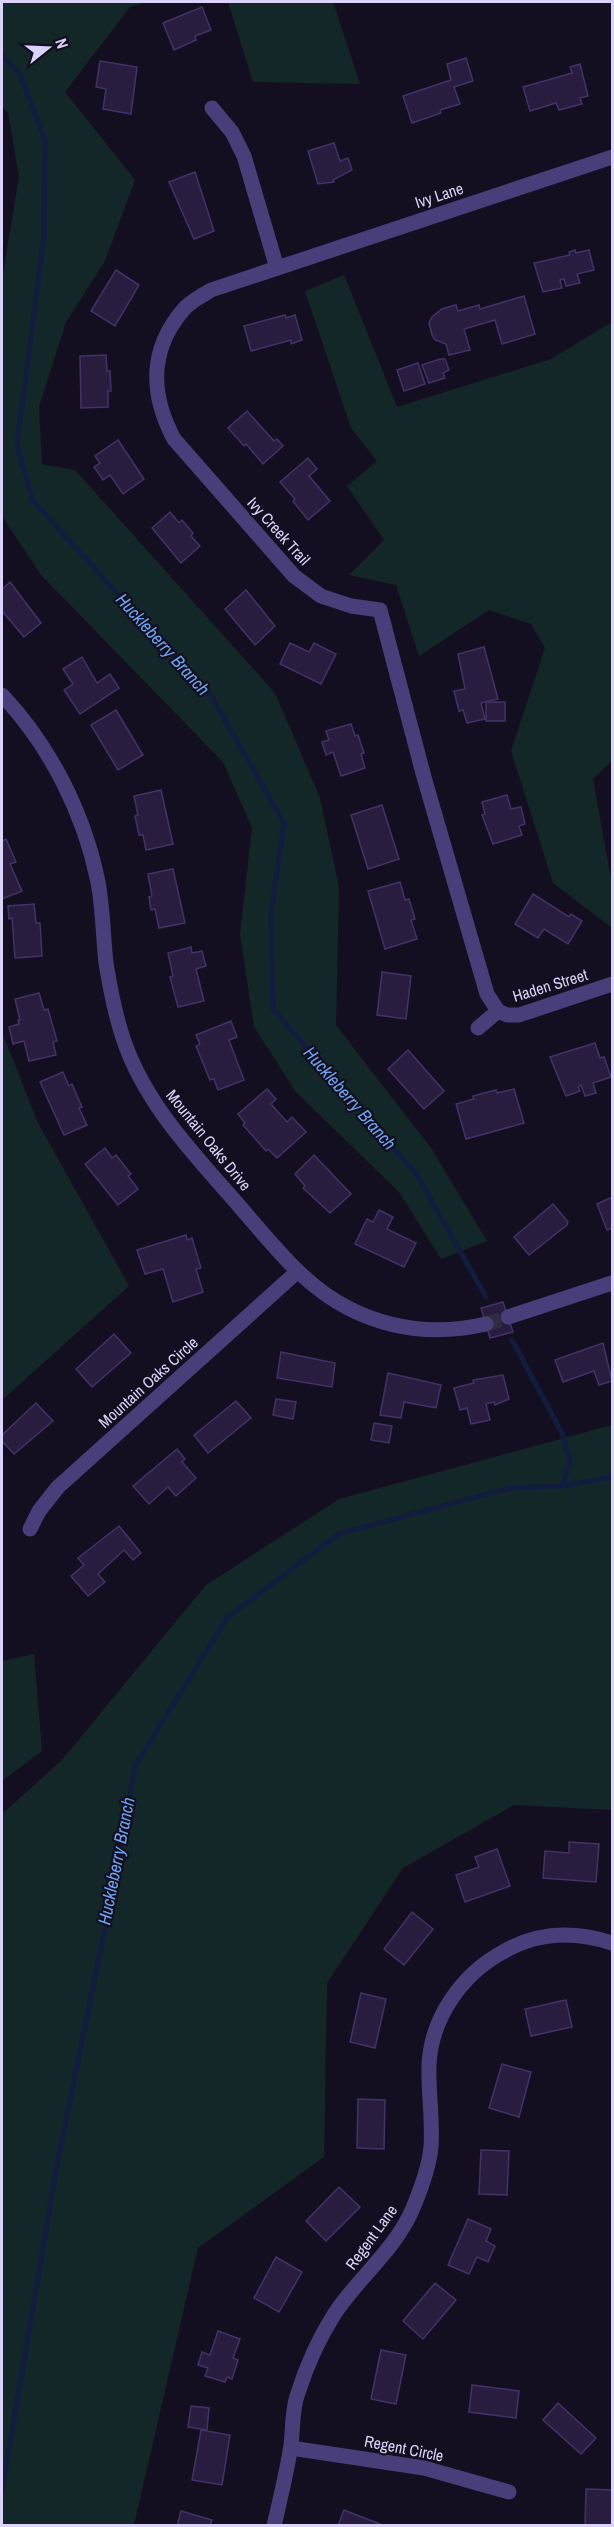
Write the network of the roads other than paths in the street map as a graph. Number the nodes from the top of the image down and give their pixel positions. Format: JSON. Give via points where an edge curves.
{"nodes":[{"id":1,"x":212,"y":108,"type":"dead end"},
{"id":2,"x":612,"y":157,"type":"edge"},
{"id":3,"x":277,"y":268,"type":"junction"},
{"id":4,"x":2,"y":695,"type":"edge"},
{"id":5,"x":612,"y":984,"type":"edge"},
{"id":6,"x":498,"y":1011,"type":"junction"},
{"id":7,"x":478,"y":1028,"type":"dead end"},
{"id":8,"x":298,"y":1271,"type":"junction"},
{"id":9,"x":612,"y":1283,"type":"edge"},
{"id":10,"x":508,"y":1317,"type":"tunnel mouth"},
{"id":11,"x":486,"y":1324,"type":"tunnel mouth"},
{"id":12,"x":30,"y":1528,"type":"dead end"},
{"id":13,"x":612,"y":1943,"type":"edge"},
{"id":14,"x":291,"y":2448,"type":"junction"},
{"id":15,"x":509,"y":2492,"type":"dead end"},
{"id":16,"x":274,"y":2526,"type":"edge"}],
"edges":[{"from":1,"to":3,"type":"street","via":[[232,132],[244,156]]},
{"from":2,"to":3,"type":"street","name":"Ivy Lane"},
{"from":3,"to":6,"type":"street","name":"Ivy Creek Trail","via":[[211,290],[186,307],[160,352],[156,394],[162,417],[174,439],[294,576],[321,596],[380,610],[487,994]]},
{"from":4,"to":8,"type":"street","name":"Mountain Oaks Drive","via":[[44,750],[88,843],[98,883],[112,994],[123,1039],[141,1079],[182,1140]]},
{"from":5,"to":6,"type":"street","name":"Haden Street","via":[[519,1015]]},
{"from":6,"to":7,"type":"street"},
{"from":8,"to":11,"type":"street","name":"Mountain Oaks Drive","via":[[319,1291],[389,1326],[441,1331]]},
{"from":8,"to":12,"type":"street","name":"Mountain Oaks Circle","via":[[58,1487]]},
{"from":9,"to":10,"type":"street"},
{"from":13,"to":14,"type":"street","name":"Regent Lane","via":[[573,1935],[530,1939],[490,1959],[456,1991],[433,2038],[429,2065],[431,2148],[423,2186],[396,2239],[335,2312],[320,2340],[296,2398]]},
{"from":14,"to":15,"type":"street","name":"Regent Circle","via":[[424,2468]]},
{"from":14,"to":16,"type":"street","name":"Regent Lane"}]}
